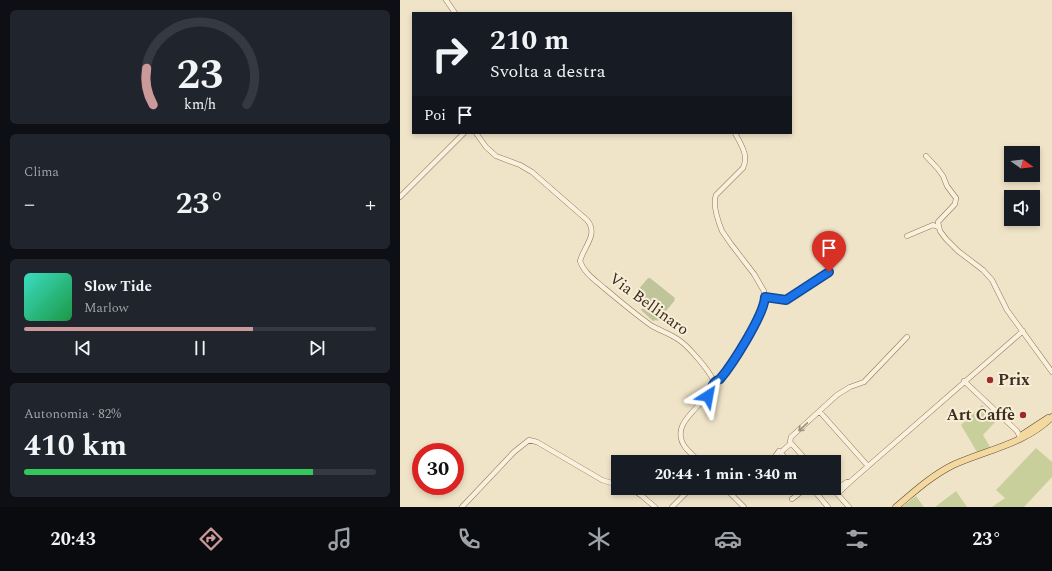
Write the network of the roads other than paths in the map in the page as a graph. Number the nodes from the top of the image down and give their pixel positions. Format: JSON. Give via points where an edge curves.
{"nodes":[{"id":1,"x":446,"y":0,"type":"edge"},
{"id":2,"x":454,"y":12,"type":"edge"},
{"id":3,"x":463,"y":134,"type":"edge"},
{"id":4,"x":477,"y":134,"type":"edge"},
{"id":5,"x":735,"y":134,"type":"edge"},
{"id":6,"x":926,"y":156,"type":"dead end"},
{"id":7,"x":400,"y":197,"type":"edge"},
{"id":8,"x":938,"y":227,"type":"junction"},
{"id":9,"x":907,"y":236,"type":"dead end"},
{"id":10,"x":829,"y":272,"type":"dead end"},
{"id":11,"x":765,"y":297,"type":"junction"},
{"id":12,"x":1023,"y":331,"type":"junction"},
{"id":13,"x":907,"y":337,"type":"dead end"},
{"id":14,"x":1052,"y":372,"type":"edge"},
{"id":15,"x":964,"y":381,"type":"junction"},
{"id":16,"x":714,"y":382,"type":"junction"},
{"id":17,"x":820,"y":412,"type":"junction"},
{"id":18,"x":1052,"y":416,"type":"edge"},
{"id":19,"x":1020,"y":437,"type":"junction"},
{"id":20,"x":792,"y":444,"type":"junction"},
{"id":21,"x":1009,"y":444,"type":"junction"},
{"id":22,"x":781,"y":452,"type":"junction"},
{"id":23,"x":693,"y":455,"type":"edge"},
{"id":24,"x":776,"y":455,"type":"edge"},
{"id":25,"x":783,"y":455,"type":"edge"},
{"id":26,"x":802,"y":455,"type":"edge"},
{"id":27,"x":868,"y":466,"type":"junction"},
{"id":28,"x":850,"y":481,"type":"junction"},
{"id":29,"x":611,"y":483,"type":"edge"},
{"id":30,"x":841,"y":487,"type":"edge"},
{"id":31,"x":842,"y":490,"type":"joint"},
{"id":32,"x":640,"y":495,"type":"edge"},
{"id":33,"x":684,"y":495,"type":"edge"},
{"id":34,"x":732,"y":495,"type":"edge"},
{"id":35,"x":798,"y":495,"type":"edge"},
{"id":36,"x":818,"y":495,"type":"edge"},
{"id":37,"x":839,"y":495,"type":"edge"},
{"id":38,"x":843,"y":499,"type":"junction"},
{"id":39,"x":792,"y":500,"type":"dead end"},
{"id":40,"x":462,"y":507,"type":"edge"},
{"id":41,"x":655,"y":507,"type":"edge"},
{"id":42,"x":672,"y":507,"type":"edge"},
{"id":43,"x":744,"y":507,"type":"edge"},
{"id":44,"x":828,"y":507,"type":"edge"},
{"id":45,"x":849,"y":507,"type":"edge"},
{"id":46,"x":896,"y":507,"type":"edge"}],
"edges":[{"from":1,"to":2,"type":"street"},
{"from":3,"to":7,"type":"street"},
{"from":4,"to":16,"type":"street","name":"Via Bellinaro","via":[[496,156],[532,172],[587,220],[592,228],[591,237],[580,261],[584,271],[653,326],[680,340]]},
{"from":5,"to":11,"type":"street","via":[[745,154],[745,163],[714,200],[722,231],[754,274]]},
{"from":6,"to":8,"type":"street","via":[[943,176],[956,198],[955,204],[938,222]]},
{"from":8,"to":9,"type":"street","via":[[933,225]]},
{"from":8,"to":12,"type":"street","via":[[950,243],[992,280],[1004,307]]},
{"from":10,"to":11,"type":"street","via":[[786,300]]},
{"from":11,"to":16,"type":"street","via":[[761,313],[742,347],[720,379]]},
{"from":12,"to":14,"type":"street"},
{"from":12,"to":15,"type":"street"},
{"from":13,"to":17,"type":"street","via":[[864,382],[837,395]]},
{"from":15,"to":19,"type":"street","via":[[1017,431]]},
{"from":15,"to":27,"type":"street"},
{"from":16,"to":23,"type":"street","via":[[708,396],[680,429],[685,446]]},
{"from":17,"to":20,"type":"street","one_way":true,"via":[[791,437]]},
{"from":17,"to":27,"type":"street"},
{"from":18,"to":19,"type":"main road"},
{"from":18,"to":21,"type":"main road","via":[[1037,431]]},
{"from":19,"to":21,"type":"main road"},
{"from":20,"to":22,"type":"street"},
{"from":20,"to":26,"type":"street"},
{"from":21,"to":46,"type":"main road","via":[[962,462],[930,478]]},
{"from":22,"to":24,"type":"street"},
{"from":22,"to":25,"type":"street"},
{"from":27,"to":28,"type":"street"},
{"from":28,"to":30,"type":"street"},
{"from":28,"to":31,"type":"street"},
{"from":29,"to":40,"type":"street","via":[[529,440],[514,452]]},
{"from":31,"to":38,"type":"street"},
{"from":32,"to":41,"type":"street"},
{"from":33,"to":42,"type":"street"},
{"from":34,"to":43,"type":"street"},
{"from":35,"to":39,"type":"street"},
{"from":36,"to":44,"type":"street"},
{"from":37,"to":38,"type":"street"},
{"from":38,"to":45,"type":"street"}]}
